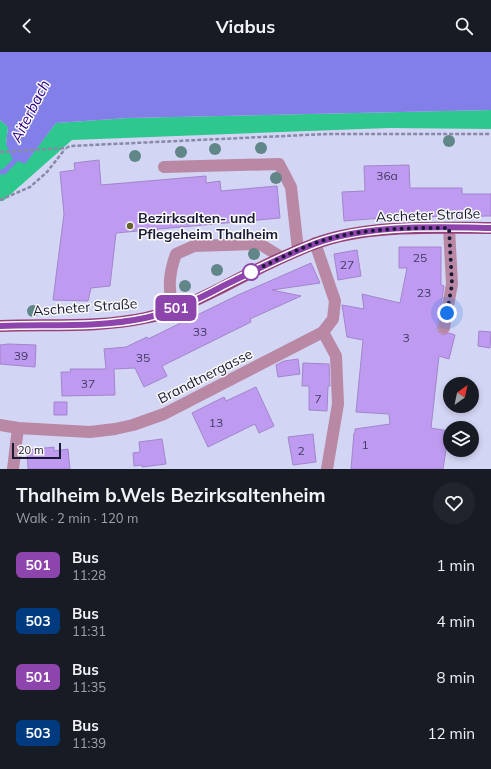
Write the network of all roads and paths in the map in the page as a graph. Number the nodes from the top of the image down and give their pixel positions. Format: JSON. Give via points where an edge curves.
{"nodes":[{"id":1,"x":491,"y":134,"type":"edge"},
{"id":2,"x":66,"y":148,"type":"junction"},
{"id":3,"x":0,"y":152,"type":"edge"},
{"id":4,"x":164,"y":167,"type":"dead end"},
{"id":5,"x":0,"y":200,"type":"edge"},
{"id":6,"x":449,"y":228,"type":"junction"},
{"id":7,"x":491,"y":228,"type":"edge"},
{"id":8,"x":315,"y":243,"type":"junction"},
{"id":9,"x":298,"y":250,"type":"junction"},
{"id":10,"x":281,"y":257,"type":"junction"},
{"id":11,"x":172,"y":310,"type":"junction"},
{"id":12,"x":0,"y":326,"type":"edge"},
{"id":13,"x":444,"y":328,"type":"dead end"},
{"id":14,"x":324,"y":332,"type":"junction"},
{"id":15,"x":0,"y":425,"type":"edge"},
{"id":16,"x":18,"y":428,"type":"junction"},
{"id":17,"x":13,"y":469,"type":"edge"},
{"id":18,"x":327,"y":469,"type":"edge"}],
"edges":[{"from":1,"to":2,"type":"path","via":[[327,134]]},
{"from":2,"to":3,"type":"path"},
{"from":2,"to":5,"type":"path","via":[[47,172],[30,187]]},
{"from":4,"to":9,"type":"street","via":[[279,164],[291,187]]},
{"from":6,"to":7,"type":"main road","name":"Ascheter Straße"},
{"from":6,"to":8,"type":"main road","name":"Ascheter Straße","via":[[369,231]]},
{"from":6,"to":13,"type":"street","via":[[452,284]]},
{"from":8,"to":9,"type":"main road","name":"Ascheter Straße"},
{"from":8,"to":14,"type":"street","via":[[335,301],[333,319]]},
{"from":9,"to":10,"type":"main road","name":"Ascheter Straße"},
{"from":10,"to":11,"type":"main road","name":"Ascheter Straße"},
{"from":10,"to":11,"type":"street","via":[[260,244],[194,246],[176,254],[169,286]]},
{"from":11,"to":12,"type":"main road","name":"Ascheter Straße","via":[[146,318],[116,322]]},
{"from":14,"to":16,"type":"street","name":"Brandtnergasse","via":[[164,414],[133,425],[90,432]]},
{"from":14,"to":18,"type":"street","via":[[336,356],[338,404]]},
{"from":15,"to":16,"type":"street","name":"Brandtnergasse"},
{"from":16,"to":17,"type":"street"}]}
